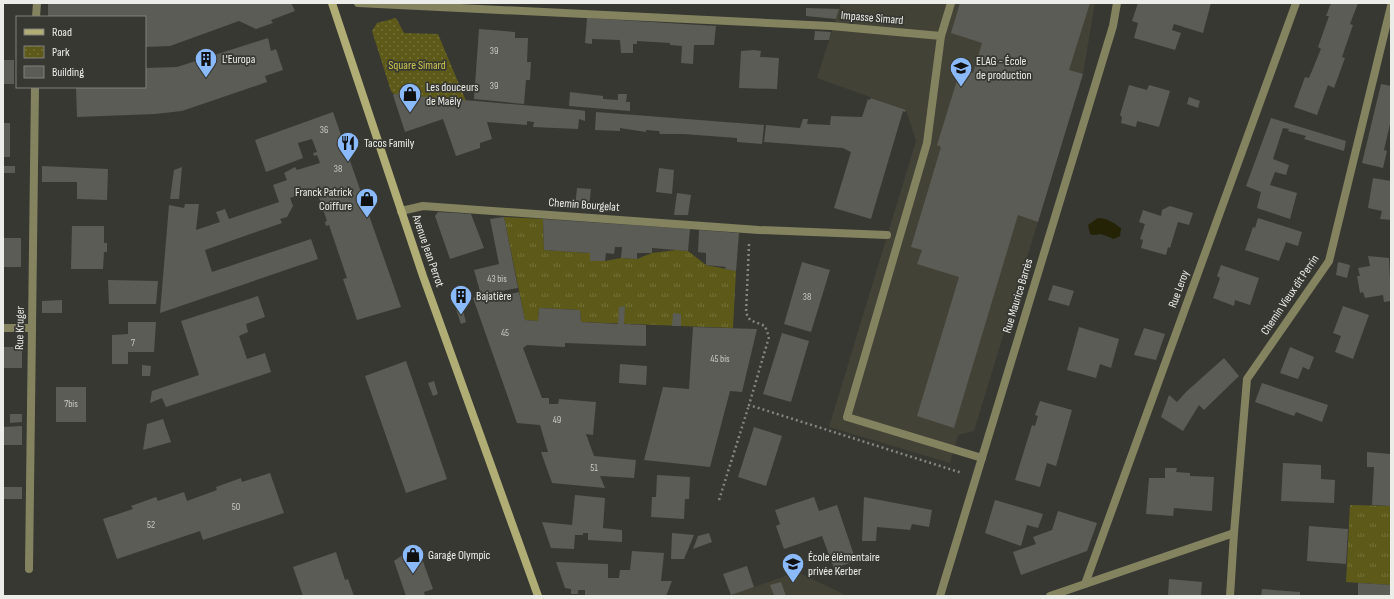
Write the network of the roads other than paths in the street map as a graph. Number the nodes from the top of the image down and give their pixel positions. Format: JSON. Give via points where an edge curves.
{"nodes":[{"id":1,"x":37,"y":3,"type":"edge"},
{"id":2,"x":332,"y":3,"type":"edge"},
{"id":3,"x":358,"y":3,"type":"edge"},
{"id":4,"x":951,"y":3,"type":"edge"},
{"id":5,"x":1117,"y":3,"type":"edge"},
{"id":6,"x":1296,"y":3,"type":"edge"},
{"id":7,"x":1391,"y":6,"type":"edge"},
{"id":8,"x":36,"y":16,"type":"edge"},
{"id":9,"x":941,"y":36,"type":"junction"},
{"id":10,"x":35,"y":88,"type":"edge"},
{"id":11,"x":401,"y":212,"type":"junction"},
{"id":12,"x":887,"y":236,"type":"dead end"},
{"id":13,"x":3,"y":328,"type":"edge"},
{"id":14,"x":32,"y":328,"type":"junction"},
{"id":15,"x":982,"y":458,"type":"junction"},
{"id":16,"x":1234,"y":533,"type":"junction"},
{"id":17,"x":28,"y":569,"type":"dead end"},
{"id":18,"x":1086,"y":584,"type":"junction"},
{"id":19,"x":538,"y":596,"type":"edge"},
{"id":20,"x":940,"y":596,"type":"edge"},
{"id":21,"x":1050,"y":596,"type":"edge"},
{"id":22,"x":1230,"y":596,"type":"edge"}],
"edges":[{"from":1,"to":8,"type":"street"},
{"from":2,"to":11,"type":"main road","name":"Avenue Jean Perrot"},
{"from":3,"to":9,"type":"street","name":"Impasse Simard","via":[[831,26]]},
{"from":4,"to":9,"type":"street"},
{"from":5,"to":15,"type":"street","name":"Rue Maurice Barrès","via":[[1113,26]]},
{"from":6,"to":18,"type":"street","name":"Rue Leroy"},
{"from":7,"to":16,"type":"street","name":"Chemin Vieux dit Perrin","via":[[1329,262],[1247,379]]},
{"from":9,"to":15,"type":"street","via":[[927,143],[847,417]]},
{"from":10,"to":14,"type":"street","name":"Rue Kruger"},
{"from":11,"to":12,"type":"street","name":"Chemin Bourgelat","via":[[423,206]]},
{"from":11,"to":19,"type":"main road","name":"Avenue Jean Perrot"},
{"from":13,"to":14,"type":"street"},
{"from":14,"to":17,"type":"street","name":"Rue Kruger"},
{"from":15,"to":20,"type":"street","name":"Rue Maurice Barrès"},
{"from":16,"to":18,"type":"street"},
{"from":16,"to":22,"type":"street","name":"Chemin Vieux dit Perrin"},
{"from":18,"to":21,"type":"street"}]}
